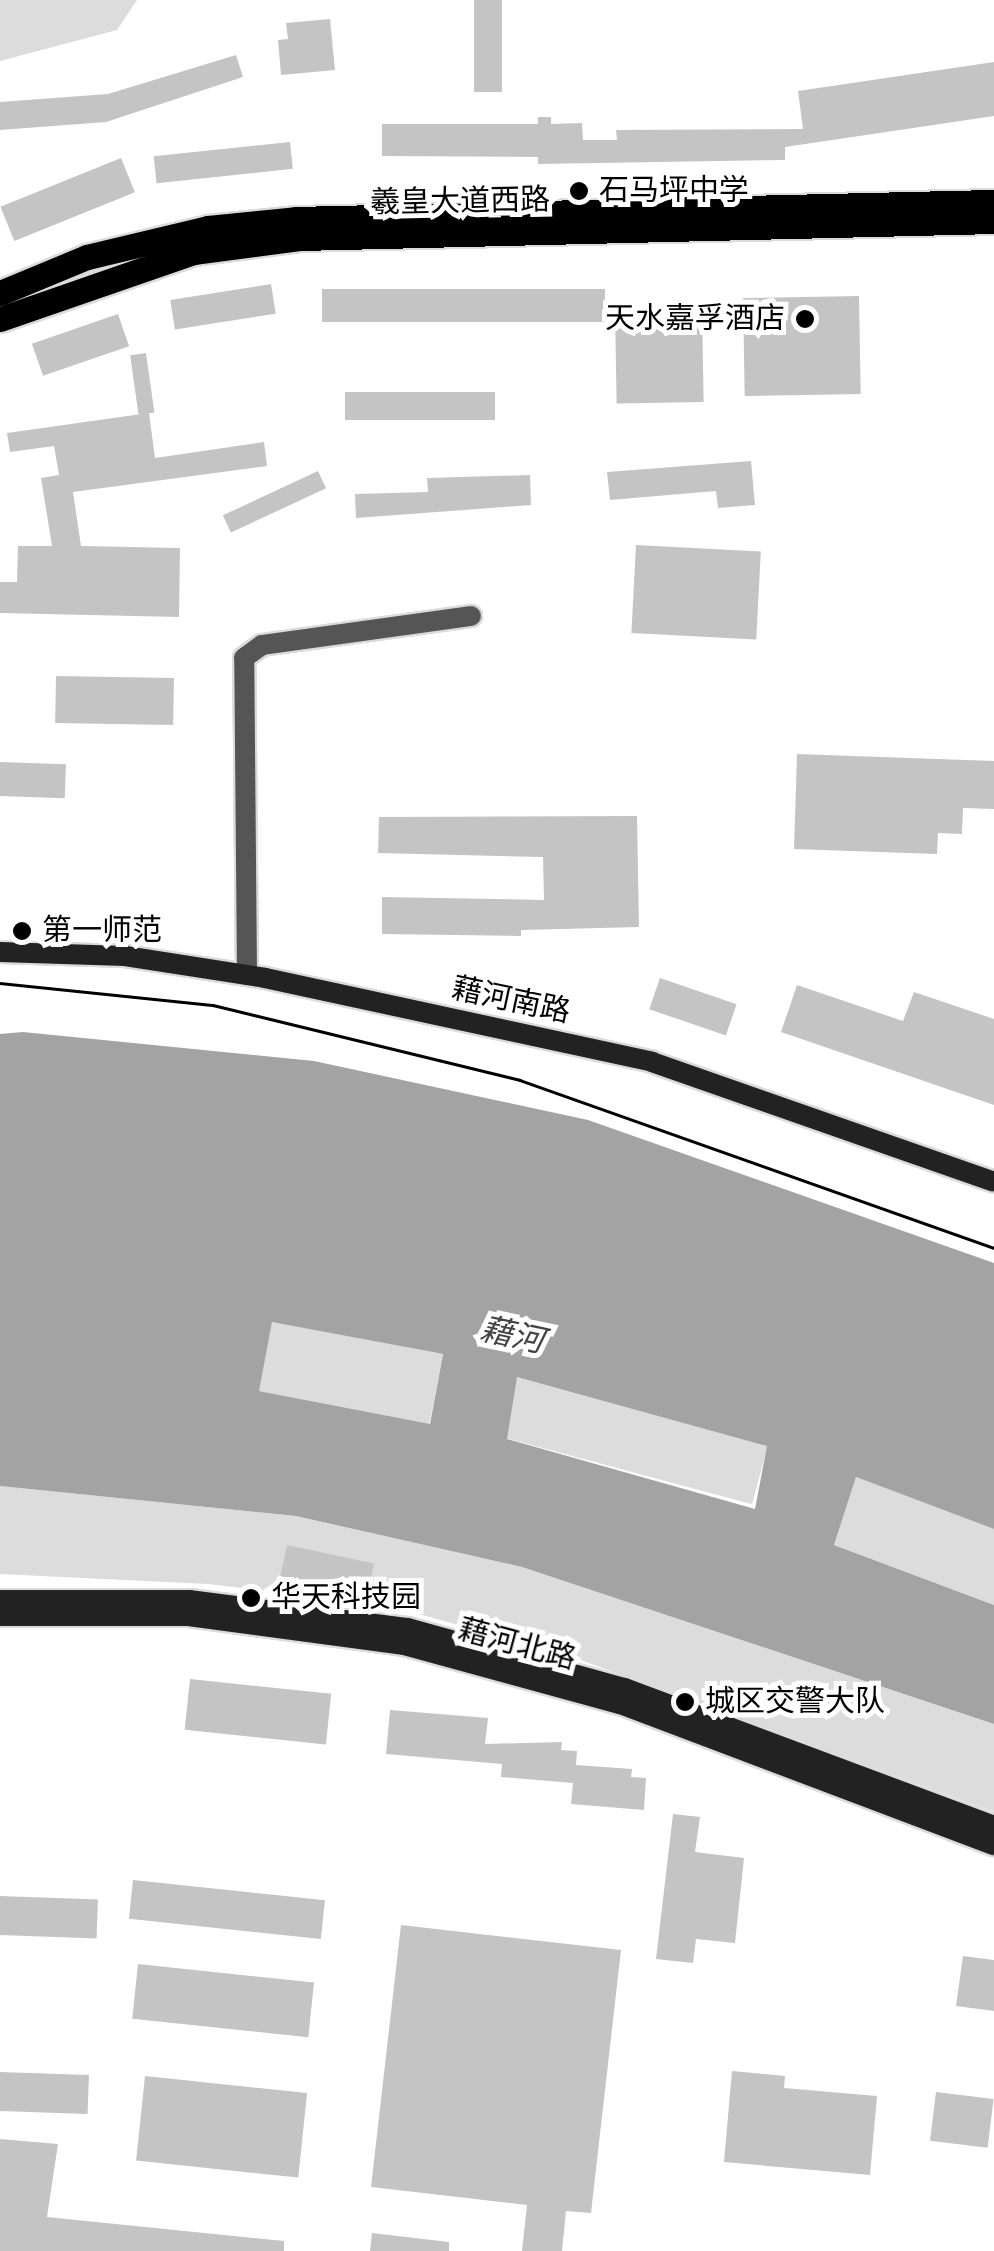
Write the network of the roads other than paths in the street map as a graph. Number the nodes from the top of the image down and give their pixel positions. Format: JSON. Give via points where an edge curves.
{"nodes":[{"id":1,"x":994,"y":202,"type":"edge"},
{"id":2,"x":994,"y":221,"type":"edge"},
{"id":3,"x":0,"y":293,"type":"edge"},
{"id":4,"x":0,"y":319,"type":"edge"},
{"id":5,"x":471,"y":616,"type":"dead end"},
{"id":6,"x":0,"y":952,"type":"edge"},
{"id":7,"x":247,"y":975,"type":"junction"},
{"id":8,"x":994,"y":1182,"type":"edge"},
{"id":9,"x":0,"y":1600,"type":"edge"},
{"id":10,"x":0,"y":1616,"type":"edge"},
{"id":11,"x":994,"y":1826,"type":"edge"},
{"id":12,"x":994,"y":1845,"type":"edge"}],
"edges":[{"from":1,"to":3,"type":"main road","name":"羲皇大道西路","via":[[296,219],[208,228],[87,257]]},
{"from":2,"to":4,"type":"main road","name":"羲皇大道西路","via":[[300,238],[194,252]]},
{"from":5,"to":7,"type":"street","via":[[262,645],[244,658]]},
{"from":6,"to":7,"type":"main road","name":"藉河南路","via":[[126,956]]},
{"from":7,"to":8,"type":"main road","name":"藉河南路","via":[[652,1062]]},
{"from":9,"to":11,"type":"main road","name":"藉河北路","via":[[188,1600],[408,1628],[626,1688]]},
{"from":10,"to":12,"type":"main road","name":"藉河北路","via":[[187,1616],[404,1645],[620,1704]]}]}
